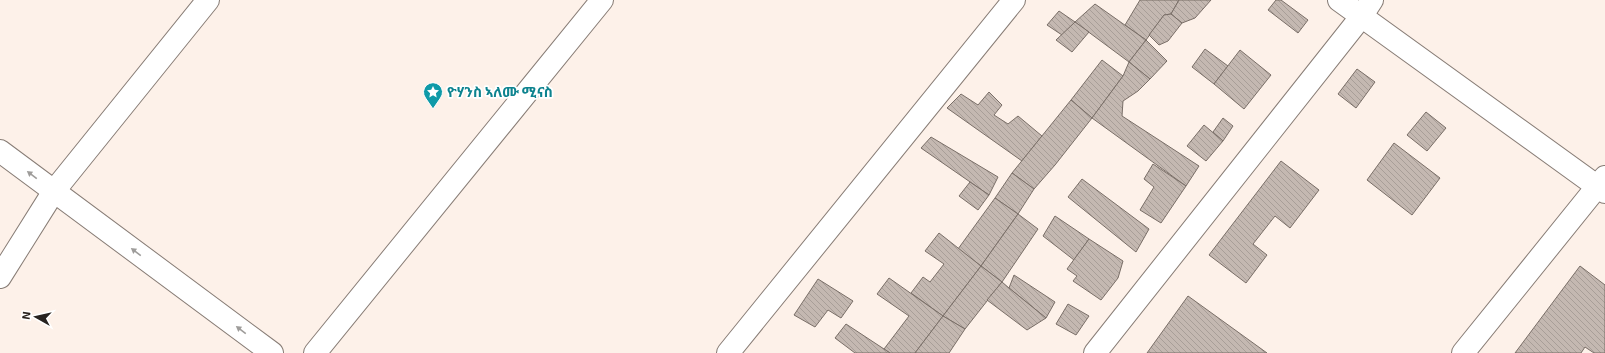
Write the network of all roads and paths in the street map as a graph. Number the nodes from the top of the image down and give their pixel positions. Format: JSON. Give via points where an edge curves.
{"nodes":[{"id":1,"x":208,"y":0,"type":"edge"},
{"id":2,"x":602,"y":0,"type":"edge"},
{"id":3,"x":1014,"y":0,"type":"edge"},
{"id":4,"x":1339,"y":0,"type":"edge"},
{"id":5,"x":1367,"y":8,"type":"edge"},
{"id":6,"x":0,"y":151,"type":"edge"},
{"id":7,"x":1603,"y":185,"type":"edge"},
{"id":8,"x":54,"y":191,"type":"junction"},
{"id":9,"x":0,"y":277,"type":"edge"},
{"id":10,"x":272,"y":353,"type":"edge"},
{"id":11,"x":315,"y":353,"type":"edge"},
{"id":12,"x":728,"y":353,"type":"edge"},
{"id":13,"x":1095,"y":353,"type":"edge"},
{"id":14,"x":1463,"y":353,"type":"edge"}],
"edges":[{"from":1,"to":8,"type":"street"},
{"from":2,"to":11,"type":"street"},
{"from":3,"to":12,"type":"street"},
{"from":4,"to":5,"type":"street"},
{"from":5,"to":7,"type":"street"},
{"from":5,"to":13,"type":"street"},
{"from":8,"to":6,"type":"street","one_way":true},
{"from":7,"to":14,"type":"street"},
{"from":8,"to":9,"type":"street"},
{"from":10,"to":8,"type":"street","one_way":true}]}
